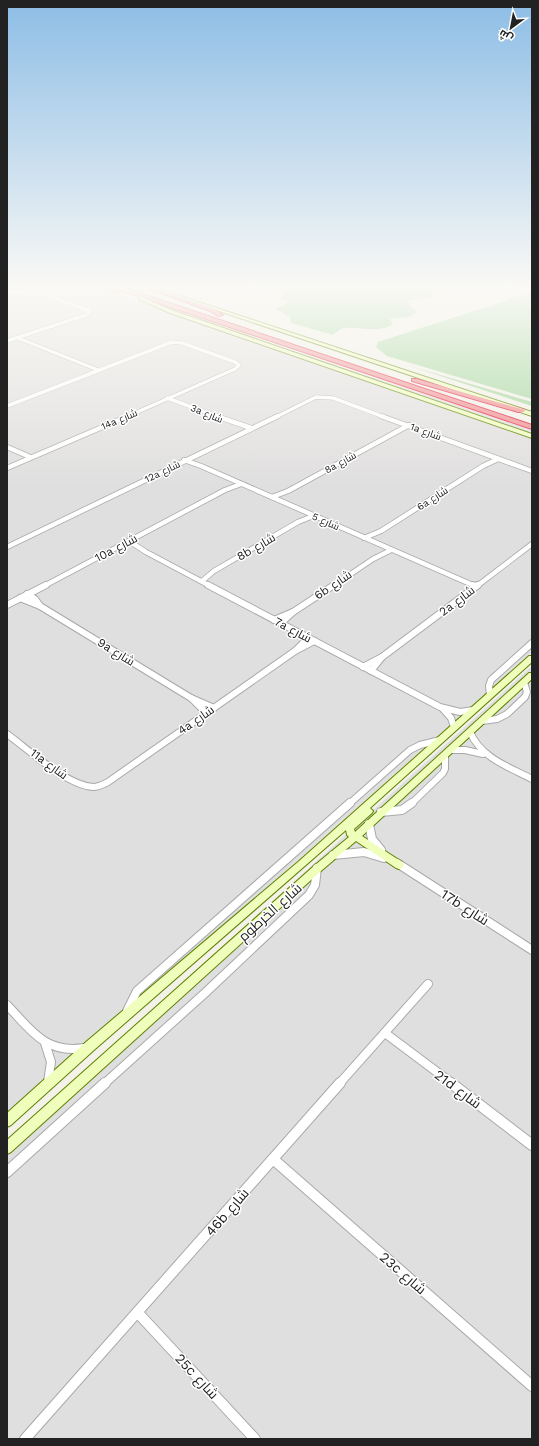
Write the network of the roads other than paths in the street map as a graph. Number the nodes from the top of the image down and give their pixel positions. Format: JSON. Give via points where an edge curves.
{"nodes":[{"id":1,"x":54,"y":352,"type":"edge"},
{"id":2,"x":143,"y":352,"type":"edge"},
{"id":3,"x":207,"y":352,"type":"edge"},
{"id":4,"x":290,"y":352,"type":"edge"},
{"id":5,"x":314,"y":352,"type":"edge"},
{"id":6,"x":332,"y":352,"type":"edge"},
{"id":7,"x":350,"y":352,"type":"edge"},
{"id":8,"x":98,"y":370,"type":"junction"},
{"id":9,"x":414,"y":380,"type":"junction"},
{"id":10,"x":169,"y":397,"type":"junction"},
{"id":11,"x":318,"y":397,"type":"joint"},
{"id":12,"x":7,"y":406,"type":"edge"},
{"id":13,"x":520,"y":410,"type":"junction"},
{"id":14,"x":532,"y":414,"type":"edge"},
{"id":15,"x":233,"y":423,"type":"junction"},
{"id":16,"x":407,"y":424,"type":"junction"},
{"id":17,"x":531,"y":425,"type":"edge"},
{"id":18,"x":251,"y":428,"type":"junction"},
{"id":19,"x":245,"y":430,"type":"junction"},
{"id":20,"x":532,"y":436,"type":"edge"},
{"id":21,"x":7,"y":447,"type":"edge"},
{"id":22,"x":16,"y":452,"type":"junction"},
{"id":23,"x":30,"y":457,"type":"junction"},
{"id":24,"x":493,"y":457,"type":"junction"},
{"id":25,"x":186,"y":459,"type":"junction"},
{"id":26,"x":498,"y":459,"type":"junction"},
{"id":27,"x":25,"y":460,"type":"junction"},
{"id":28,"x":483,"y":466,"type":"junction"},
{"id":29,"x":7,"y":468,"type":"edge"},
{"id":30,"x":532,"y":471,"type":"edge"},
{"id":31,"x":239,"y":483,"type":"junction"},
{"id":32,"x":275,"y":498,"type":"junction"},
{"id":33,"x":308,"y":513,"type":"junction"},
{"id":34,"x":313,"y":516,"type":"junction"},
{"id":35,"x":298,"y":522,"type":"junction"},
{"id":36,"x":381,"y":531,"type":"junction"},
{"id":37,"x":364,"y":538,"type":"junction"},
{"id":38,"x":370,"y":541,"type":"junction"},
{"id":39,"x":127,"y":542,"type":"junction"},
{"id":40,"x":532,"y":544,"type":"edge"},
{"id":41,"x":7,"y":547,"type":"edge"},
{"id":42,"x":385,"y":547,"type":"junction"},
{"id":43,"x":391,"y":550,"type":"junction"},
{"id":44,"x":373,"y":558,"type":"junction"},
{"id":45,"x":199,"y":580,"type":"junction"},
{"id":46,"x":474,"y":587,"type":"junction"},
{"id":47,"x":27,"y":594,"type":"junction"},
{"id":48,"x":20,"y":598,"type":"junction"},
{"id":49,"x":7,"y":605,"type":"edge"},
{"id":50,"x":40,"y":606,"type":"junction"},
{"id":51,"x":293,"y":612,"type":"junction"},
{"id":52,"x":274,"y":620,"type":"junction"},
{"id":53,"x":281,"y":623,"type":"junction"},
{"id":54,"x":311,"y":639,"type":"junction"},
{"id":55,"x":532,"y":643,"type":"edge"},
{"id":56,"x":382,"y":657,"type":"junction"},
{"id":57,"x":532,"y":658,"type":"edge"},
{"id":58,"x":364,"y":667,"type":"junction"},
{"id":59,"x":371,"y":671,"type":"junction"},
{"id":60,"x":532,"y":675,"type":"edge"},
{"id":61,"x":490,"y":696,"type":"junction"},
{"id":62,"x":191,"y":698,"type":"junction"},
{"id":63,"x":440,"y":707,"type":"junction"},
{"id":64,"x":214,"y":708,"type":"junction"},
{"id":65,"x":473,"y":710,"type":"junction"},
{"id":66,"x":206,"y":713,"type":"junction"},
{"id":67,"x":454,"y":727,"type":"junction"},
{"id":68,"x":470,"y":732,"type":"junction"},
{"id":69,"x":7,"y":734,"type":"edge"},
{"id":70,"x":440,"y":740,"type":"junction"},
{"id":71,"x":447,"y":752,"type":"junction"},
{"id":72,"x":488,"y":756,"type":"junction"},
{"id":73,"x":402,"y":774,"type":"junction"},
{"id":74,"x":532,"y":779,"type":"edge"},
{"id":75,"x":95,"y":787,"type":"joint"},
{"id":76,"x":369,"y":824,"type":"junction"},
{"id":77,"x":354,"y":838,"type":"junction"},
{"id":78,"x":332,"y":856,"type":"junction"},
{"id":79,"x":399,"y":864,"type":"junction"},
{"id":80,"x":318,"y":868,"type":"junction"},
{"id":81,"x":532,"y":950,"type":"edge"},
{"id":82,"x":428,"y":984,"type":"dead end"},
{"id":83,"x":7,"y":1005,"type":"edge"},
{"id":84,"x":125,"y":1016,"type":"junction"},
{"id":85,"x":384,"y":1033,"type":"junction"},
{"id":86,"x":45,"y":1044,"type":"junction"},
{"id":87,"x":90,"y":1046,"type":"junction"},
{"id":88,"x":46,"y":1085,"type":"junction"},
{"id":89,"x":17,"y":1112,"type":"junction"},
{"id":90,"x":7,"y":1114,"type":"edge"},
{"id":91,"x":7,"y":1121,"type":"edge"},
{"id":92,"x":532,"y":1145,"type":"edge"},
{"id":93,"x":7,"y":1148,"type":"edge"},
{"id":94,"x":273,"y":1159,"type":"junction"},
{"id":95,"x":7,"y":1172,"type":"edge"},
{"id":96,"x":138,"y":1313,"type":"junction"},
{"id":97,"x":532,"y":1386,"type":"edge"},
{"id":98,"x":25,"y":1439,"type":"edge"},
{"id":99,"x":255,"y":1439,"type":"edge"}],
"edges":[{"from":1,"to":8,"type":"street"},
{"from":2,"to":8,"type":"street","name":"14a شارع"},
{"from":3,"to":10,"type":"street","name":"14a شارع","via":[[231,361],[237,365],[236,369]]},
{"from":4,"to":20,"type":"street"},
{"from":5,"to":17,"type":"highway"},
{"from":6,"to":9,"type":"highway"},
{"from":7,"to":13,"type":"street"},
{"from":8,"to":12,"type":"street"},
{"from":9,"to":13,"type":"highway"},
{"from":9,"to":17,"type":"highway"},
{"from":10,"to":15,"type":"street","name":"3a شارع"},
{"from":10,"to":23,"type":"street","name":"14a شارع"},
{"from":11,"to":16,"type":"street","name":"1a شارع","via":[[334,398]]},
{"from":11,"to":18,"type":"street","name":"12a شارع"},
{"from":13,"to":14,"type":"street"},
{"from":15,"to":18,"type":"street","name":"3a شارع"},
{"from":15,"to":19,"type":"street","name":"3a شارع"},
{"from":16,"to":24,"type":"street","name":"1a شارع"},
{"from":16,"to":32,"type":"street","name":"8a شارع"},
{"from":18,"to":19,"type":"street","name":"12a شارع"},
{"from":19,"to":25,"type":"street","name":"12a شارع"},
{"from":21,"to":22,"type":"street"},
{"from":22,"to":23,"type":"street"},
{"from":22,"to":27,"type":"street"},
{"from":23,"to":27,"type":"street","name":"14a شارع"},
{"from":24,"to":26,"type":"street","name":"1a شارع"},
{"from":24,"to":28,"type":"street","name":"6a شارع"},
{"from":25,"to":31,"type":"street","name":"شارع 5"},
{"from":25,"to":41,"type":"street","name":"12a شارع"},
{"from":26,"to":28,"type":"street","name":"6a شارع"},
{"from":26,"to":30,"type":"street","name":"1a شارع"},
{"from":27,"to":29,"type":"street","name":"14a شارع"},
{"from":28,"to":36,"type":"street","name":"6a شارع"},
{"from":31,"to":32,"type":"street","name":"شارع 5"},
{"from":31,"to":39,"type":"street","name":"10a شارع"},
{"from":32,"to":33,"type":"street","name":"شارع 5"},
{"from":33,"to":34,"type":"street","name":"شارع 5"},
{"from":33,"to":35,"type":"street","name":"8b شارع"},
{"from":34,"to":35,"type":"street","name":"8b شارع"},
{"from":34,"to":37,"type":"street","name":"شارع 5"},
{"from":35,"to":45,"type":"street","name":"8b شارع"},
{"from":36,"to":37,"type":"street","name":"6a شارع"},
{"from":36,"to":38,"type":"street","name":"6a شارع"},
{"from":37,"to":38,"type":"street","name":"شارع 5"},
{"from":38,"to":42,"type":"street","name":"شارع 5"},
{"from":39,"to":45,"type":"street","name":"7a شارع"},
{"from":39,"to":47,"type":"street","name":"10a شارع"},
{"from":40,"to":46,"type":"street","name":"2a شارع"},
{"from":42,"to":43,"type":"street","name":"شارع 5"},
{"from":42,"to":44,"type":"street","name":"6b شارع"},
{"from":43,"to":44,"type":"street","name":"6b شارع"},
{"from":43,"to":46,"type":"street","name":"شارع 5"},
{"from":44,"to":51,"type":"street","name":"6b شارع"},
{"from":45,"to":52,"type":"street","name":"7a شارع"},
{"from":46,"to":56,"type":"street","name":"2a شارع"},
{"from":47,"to":48,"type":"street","name":"10a شارع"},
{"from":47,"to":50,"type":"street","name":"9a شارع"},
{"from":48,"to":49,"type":"street","name":"10a شارع"},
{"from":48,"to":50,"type":"street","name":"9a شارع"},
{"from":50,"to":62,"type":"street","name":"9a شارع"},
{"from":51,"to":52,"type":"street","name":"6b شارع"},
{"from":51,"to":53,"type":"street","name":"6b شارع"},
{"from":52,"to":53,"type":"street","name":"7a شارع"},
{"from":53,"to":54,"type":"street","name":"7a شارع"},
{"from":54,"to":58,"type":"street","name":"7a شارع"},
{"from":54,"to":64,"type":"street","name":"4a شارع"},
{"from":55,"to":61,"type":"street","via":[[492,680],[489,686]]},
{"from":56,"to":58,"type":"street","name":"2a شارع"},
{"from":56,"to":59,"type":"street","name":"2a شارع"},
{"from":57,"to":61,"type":"street","name":"شارع الخرطوم"},
{"from":58,"to":59,"type":"street","name":"7a شارع"},
{"from":59,"to":63,"type":"street","name":"7a شارع"},
{"from":60,"to":68,"type":"street","name":"شارع الخرطوم"},
{"from":61,"to":65,"type":"street","name":"شارع الخرطوم"},
{"from":62,"to":64,"type":"street","name":"9a شارع"},
{"from":62,"to":66,"type":"street","name":"9a شارع"},
{"from":63,"to":65,"type":"street","name":"7a شارع","via":[[460,712]]},
{"from":63,"to":67,"type":"street","name":"7a شارع","via":[[451,718]]},
{"from":64,"to":66,"type":"street","name":"4a شارع"},
{"from":65,"to":67,"type":"street","name":"شارع الخرطوم"},
{"from":66,"to":75,"type":"street","name":"4a شارع","via":[[108,782]]},
{"from":67,"to":70,"type":"street","name":"شارع الخرطوم"},
{"from":68,"to":71,"type":"street","name":"شارع الخرطوم"},
{"from":68,"to":72,"type":"street","via":[[478,747]]},
{"from":69,"to":75,"type":"street","name":"11a شارع","via":[[71,780]]},
{"from":70,"to":73,"type":"street","name":"شارع الخرطوم"},
{"from":70,"to":84,"type":"street","via":[[410,750],[137,991]]},
{"from":71,"to":72,"type":"street","via":[[465,750]]},
{"from":71,"to":76,"type":"street","name":"شارع الخرطوم"},
{"from":72,"to":74,"type":"street"},
{"from":73,"to":77,"type":"street","via":[[397,785],[350,828]]},
{"from":73,"to":84,"type":"street","name":"شارع الخرطوم"},
{"from":76,"to":77,"type":"street","name":"شارع الخرطوم"},
{"from":76,"to":79,"type":"street","name":"17b شارع","via":[[375,844]]},
{"from":77,"to":78,"type":"street","name":"شارع الخرطوم"},
{"from":77,"to":79,"type":"street"},
{"from":78,"to":79,"type":"street","name":"17b شارع","via":[[364,852]]},
{"from":78,"to":80,"type":"street","name":"شارع الخرطوم"},
{"from":79,"to":81,"type":"street","name":"17b شارع"},
{"from":80,"to":93,"type":"street","name":"شارع الخرطوم"},
{"from":80,"to":95,"type":"street","via":[[315,885],[309,895]]},
{"from":82,"to":85,"type":"street","name":"46b شارع"},
{"from":83,"to":86,"type":"street"},
{"from":84,"to":87,"type":"street","name":"شارع الخرطوم"},
{"from":85,"to":92,"type":"street","name":"21d شارع"},
{"from":85,"to":94,"type":"street","name":"46b شارع"},
{"from":86,"to":87,"type":"street","via":[[62,1050]]},
{"from":86,"to":88,"type":"street","via":[[51,1059],[50,1076]]},
{"from":87,"to":88,"type":"street","name":"شارع الخرطوم"},
{"from":88,"to":89,"type":"street","name":"شارع الخرطوم"},
{"from":89,"to":90,"type":"street"},
{"from":89,"to":91,"type":"street","name":"شارع الخرطوم"},
{"from":94,"to":96,"type":"street","name":"46b شارع"},
{"from":94,"to":97,"type":"street","name":"23c شارع"},
{"from":96,"to":98,"type":"street","name":"46b شارع"},
{"from":96,"to":99,"type":"street","name":"25c شارع"}]}
